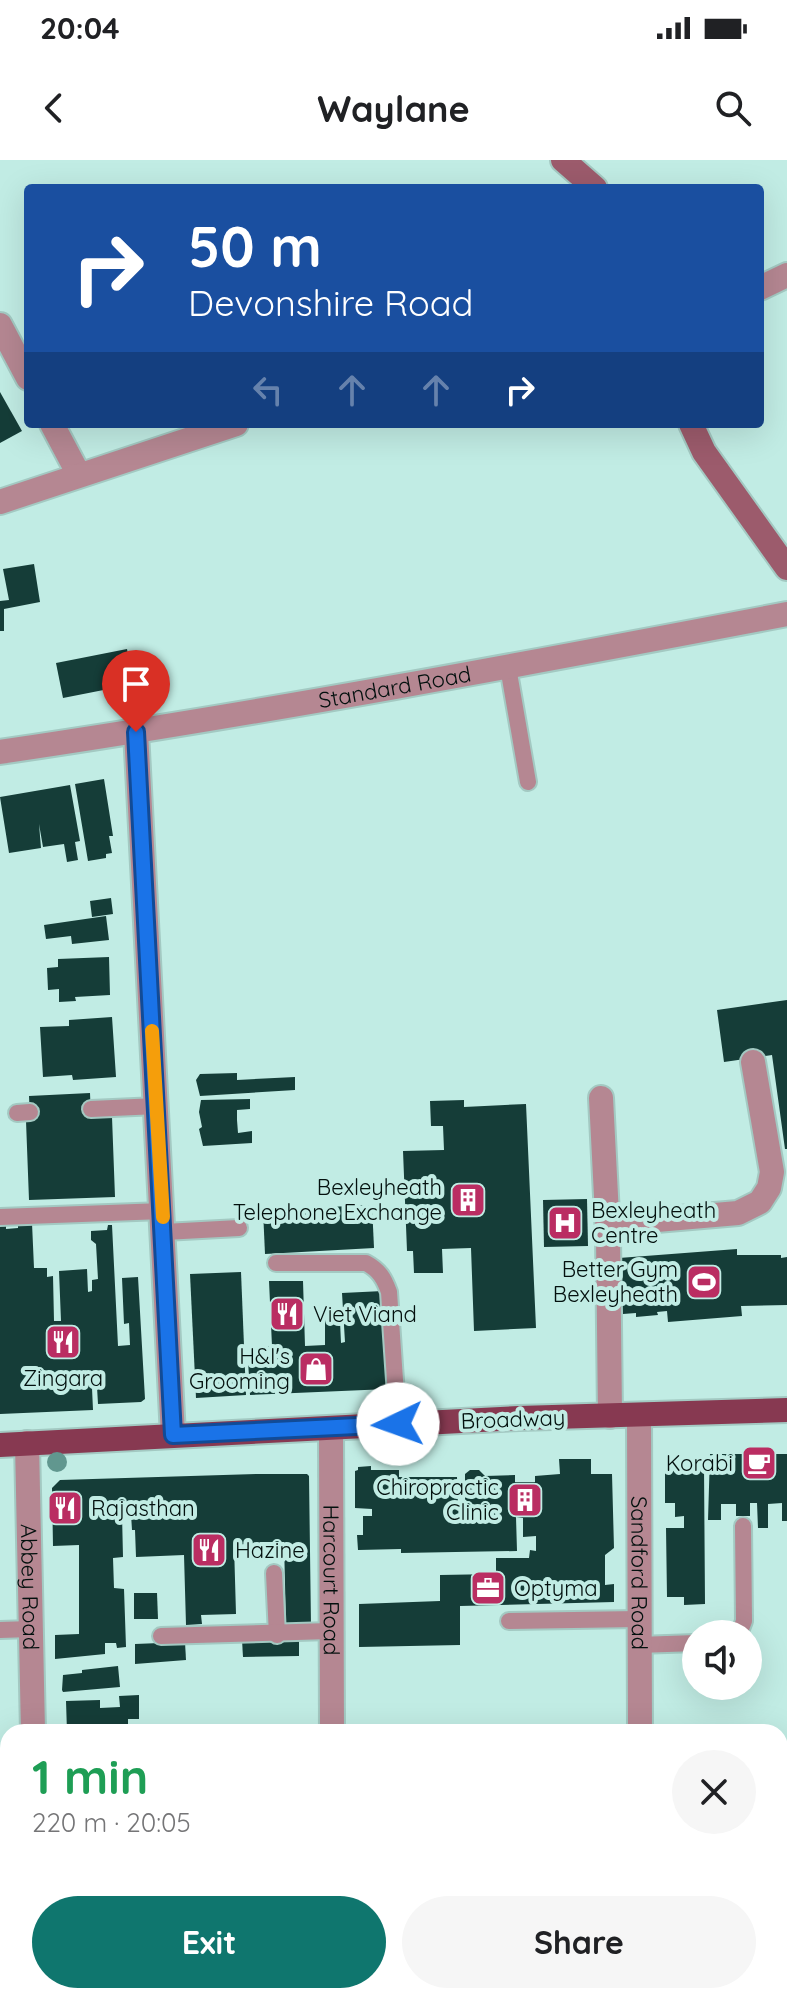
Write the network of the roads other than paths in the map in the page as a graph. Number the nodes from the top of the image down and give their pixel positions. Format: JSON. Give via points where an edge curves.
{"nodes":[{"id":1,"x":563,"y":160,"type":"edge"},
{"id":2,"x":590,"y":184,"type":"edge"},
{"id":3,"x":787,"y":275,"type":"edge"},
{"id":4,"x":764,"y":286,"type":"edge"},
{"id":5,"x":0,"y":325,"type":"edge"},
{"id":6,"x":24,"y":370,"type":"edge"},
{"id":7,"x":54,"y":428,"type":"edge"},
{"id":8,"x":224,"y":428,"type":"edge"},
{"id":9,"x":693,"y":428,"type":"edge"},
{"id":10,"x":79,"y":475,"type":"junction"},
{"id":11,"x":0,"y":502,"type":"edge"},
{"id":12,"x":787,"y":568,"type":"edge"},
{"id":13,"x":787,"y":614,"type":"edge"},
{"id":14,"x":508,"y":667,"type":"junction"},
{"id":15,"x":136,"y":732,"type":"junction"},
{"id":16,"x":0,"y":752,"type":"edge"},
{"id":17,"x":528,"y":782,"type":"dead end"},
{"id":18,"x":753,"y":1062,"type":"dead end"},
{"id":19,"x":601,"y":1098,"type":"dead end"},
{"id":20,"x":157,"y":1106,"type":"junction"},
{"id":21,"x":91,"y":1109,"type":"dead end"},
{"id":22,"x":0,"y":1217,"type":"edge"},
{"id":23,"x":163,"y":1221,"type":"junction"},
{"id":24,"x":239,"y":1228,"type":"dead end"},
{"id":25,"x":608,"y":1235,"type":"junction"},
{"id":26,"x":276,"y":1263,"type":"dead end"},
{"id":27,"x":787,"y":1410,"type":"edge"},
{"id":28,"x":639,"y":1415,"type":"junction"},
{"id":29,"x":610,"y":1416,"type":"junction"},
{"id":30,"x":398,"y":1424,"type":"junction"},
{"id":31,"x":331,"y":1428,"type":"junction"},
{"id":32,"x":173,"y":1435,"type":"junction"},
{"id":33,"x":27,"y":1443,"type":"junction"},
{"id":34,"x":0,"y":1445,"type":"edge"},
{"id":35,"x":743,"y":1526,"type":"dead end"},
{"id":36,"x":274,"y":1573,"type":"dead end"},
{"id":37,"x":638,"y":1619,"type":"junction"},
{"id":38,"x":744,"y":1620,"type":"edge"},
{"id":39,"x":509,"y":1621,"type":"dead end"},
{"id":40,"x":31,"y":1629,"type":"junction"},
{"id":41,"x":0,"y":1630,"type":"edge"},
{"id":42,"x":330,"y":1631,"type":"junction"},
{"id":43,"x":277,"y":1635,"type":"junction"},
{"id":44,"x":161,"y":1636,"type":"dead end"},
{"id":45,"x":682,"y":1643,"type":"edge"},
{"id":46,"x":638,"y":1645,"type":"junction"},
{"id":47,"x":33,"y":1724,"type":"edge"},
{"id":48,"x":332,"y":1724,"type":"edge"},
{"id":49,"x":640,"y":1724,"type":"edge"}],
"edges":[{"from":1,"to":2,"type":"street"},
{"from":3,"to":4,"type":"street"},
{"from":5,"to":6,"type":"street"},
{"from":7,"to":10,"type":"street"},
{"from":8,"to":10,"type":"street"},
{"from":9,"to":12,"type":"street","via":[[704,452]]},
{"from":10,"to":11,"type":"street"},
{"from":13,"to":14,"type":"street","name":"Standard Road"},
{"from":14,"to":15,"type":"street","name":"Standard Road"},
{"from":14,"to":17,"type":"lane"},
{"from":15,"to":16,"type":"street","name":"Standard Road"},
{"from":15,"to":20,"type":"street"},
{"from":18,"to":25,"type":"street","via":[[772,1172],[760,1202],[738,1213],[633,1222]]},
{"from":19,"to":25,"type":"street"},
{"from":20,"to":21,"type":"lane"},
{"from":20,"to":23,"type":"street"},
{"from":22,"to":23,"type":"lane"},
{"from":23,"to":24,"type":"lane"},
{"from":23,"to":32,"type":"street"},
{"from":25,"to":29,"type":"street"},
{"from":26,"to":30,"type":"lane","via":[[366,1263],[383,1277],[389,1292]]},
{"from":27,"to":28,"type":"main road","name":"Broadway"},
{"from":28,"to":29,"type":"main road","name":"Broadway"},
{"from":28,"to":37,"type":"street","name":"Sandford Road"},
{"from":29,"to":30,"type":"main road","name":"Broadway"},
{"from":30,"to":31,"type":"main road","name":"Broadway"},
{"from":31,"to":32,"type":"main road","name":"Broadway"},
{"from":31,"to":42,"type":"street","name":"Harcourt Road"},
{"from":32,"to":33,"type":"main road","name":"Broadway"},
{"from":33,"to":34,"type":"main road","name":"Broadway"},
{"from":33,"to":40,"type":"street","name":"Abbey Road"},
{"from":35,"to":38,"type":"lane"},
{"from":36,"to":43,"type":"lane"},
{"from":37,"to":39,"type":"lane"},
{"from":37,"to":46,"type":"street","name":"Sandford Road"},
{"from":40,"to":41,"type":"lane"},
{"from":40,"to":47,"type":"street","name":"Abbey Road"},
{"from":42,"to":43,"type":"lane"},
{"from":42,"to":48,"type":"street","name":"Harcourt Road"},
{"from":43,"to":44,"type":"lane"},
{"from":45,"to":46,"type":"lane"},
{"from":46,"to":49,"type":"street","name":"Sandford Road"}]}
